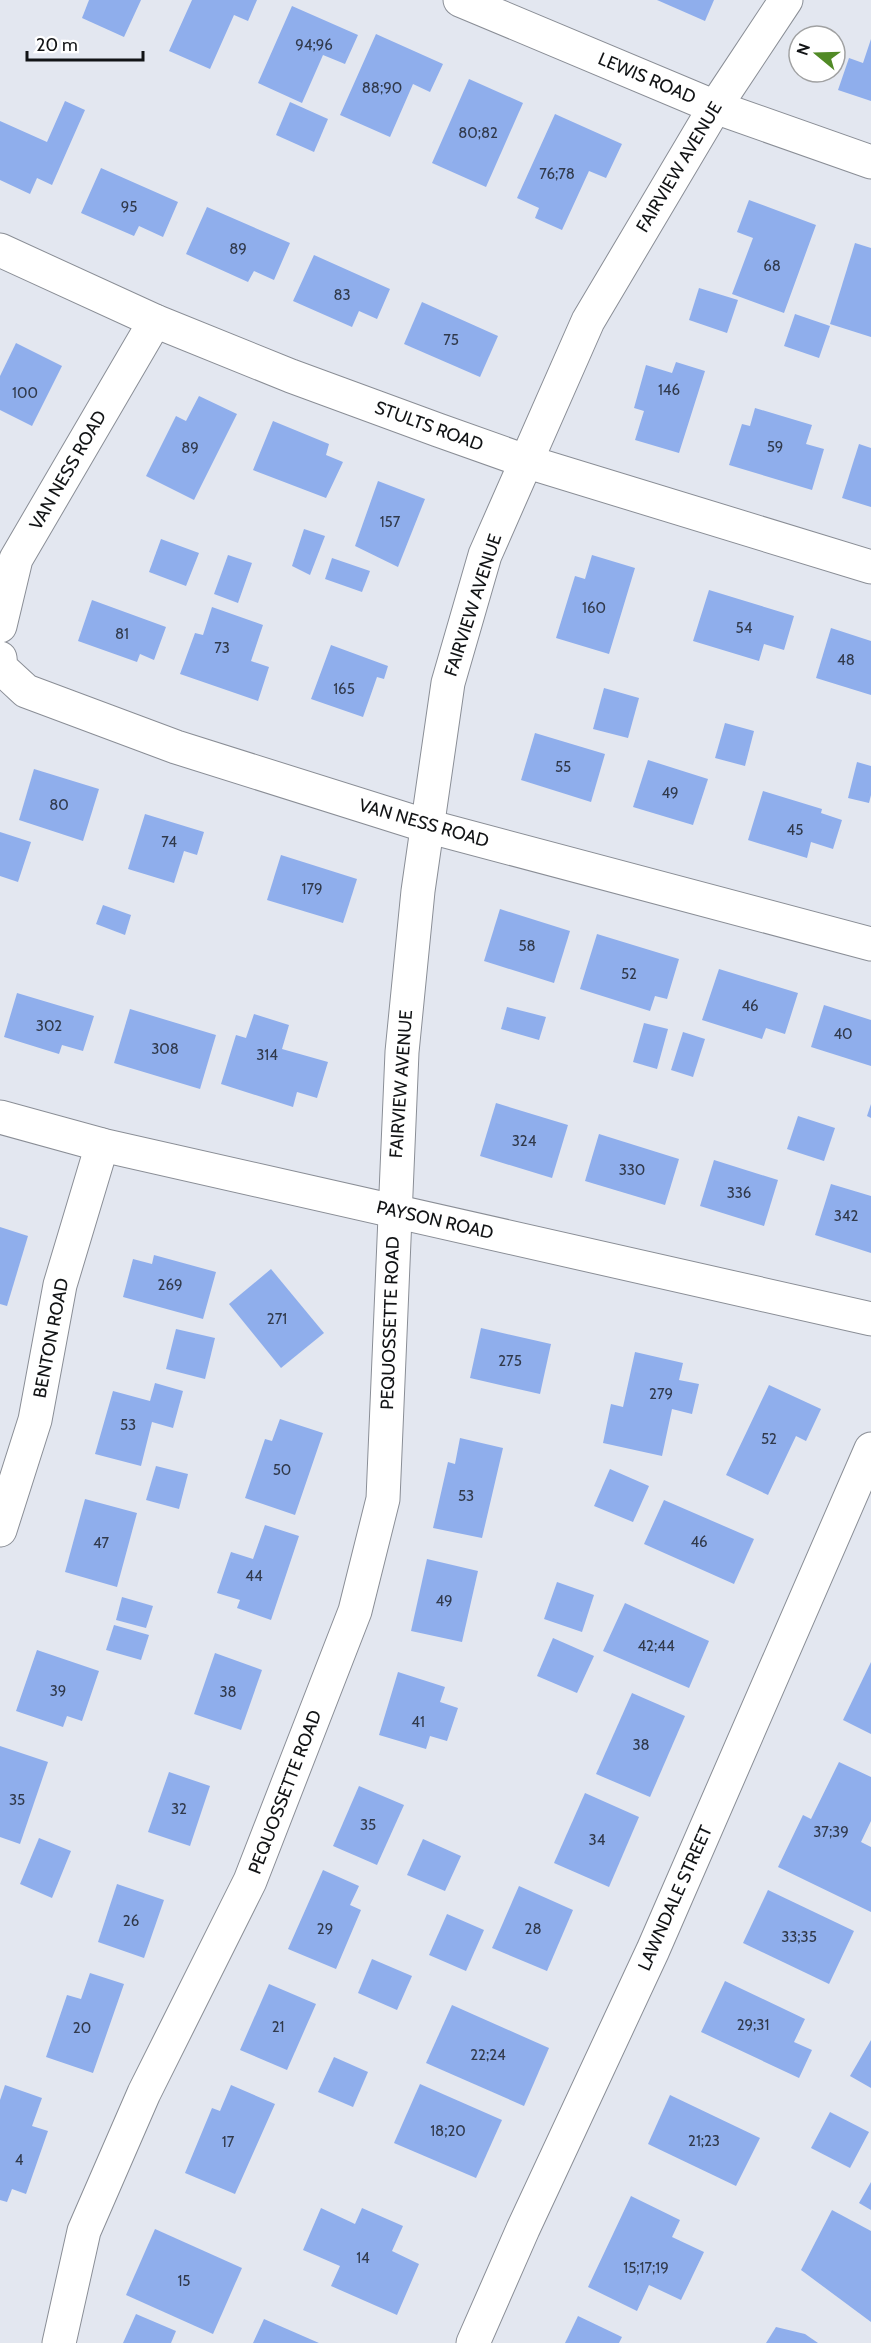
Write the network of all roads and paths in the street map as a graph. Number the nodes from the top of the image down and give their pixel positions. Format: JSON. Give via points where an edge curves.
{"nodes":[{"id":1,"x":460,"y":0,"type":"edge"},
{"id":2,"x":786,"y":0,"type":"edge"},
{"id":3,"x":715,"y":107,"type":"junction"},
{"id":4,"x":871,"y":162,"type":"edge"},
{"id":5,"x":0,"y":250,"type":"edge"},
{"id":6,"x":155,"y":321,"type":"junction"},
{"id":7,"x":528,"y":462,"type":"junction"},
{"id":8,"x":871,"y":567,"type":"edge"},
{"id":9,"x":0,"y":626,"type":"edge"},
{"id":10,"x":0,"y":658,"type":"edge"},
{"id":11,"x":427,"y":826,"type":"junction"},
{"id":12,"x":871,"y":944,"type":"edge"},
{"id":13,"x":0,"y":1117,"type":"edge"},
{"id":14,"x":102,"y":1145,"type":"junction"},
{"id":15,"x":394,"y":1211,"type":"junction"},
{"id":16,"x":871,"y":1319,"type":"edge"},
{"id":17,"x":871,"y":1449,"type":"edge"},
{"id":18,"x":1,"y":1526,"type":"edge"},
{"id":19,"x":59,"y":2343,"type":"edge"},
{"id":20,"x":472,"y":2343,"type":"edge"}],
"edges":[{"from":1,"to":3,"type":"street","name":"LEWIS ROAD"},
{"from":2,"to":3,"type":"street","name":"FAIRVIEW AVENUE"},
{"from":3,"to":4,"type":"street","name":"LEWIS ROAD"},
{"from":3,"to":7,"type":"street","name":"FAIRVIEW AVENUE","via":[[588,321]]},
{"from":5,"to":6,"type":"street","name":"STULTS ROAD"},
{"from":6,"to":7,"type":"street","name":"STULTS ROAD","via":[[291,376]]},
{"from":6,"to":9,"type":"street","name":"VAN NESS ROAD","via":[[16,559]]},
{"from":7,"to":8,"type":"street","name":"STULTS ROAD"},
{"from":7,"to":11,"type":"street","name":"FAIRVIEW AVENUE","via":[[485,555],[448,682]]},
{"from":10,"to":11,"type":"street","name":"VAN NESS ROAD","via":[[1,668],[26,691],[176,747]]},
{"from":11,"to":12,"type":"street","name":"VAN NESS ROAD"},
{"from":11,"to":15,"type":"street","name":"FAIRVIEW AVENUE","via":[[402,1052]]},
{"from":13,"to":14,"type":"street","name":"PAYSON ROAD"},
{"from":14,"to":15,"type":"street","name":"PAYSON ROAD"},
{"from":14,"to":18,"type":"street","name":"BENTON ROAD","via":[[60,1285],[34,1420]]},
{"from":15,"to":16,"type":"street","name":"PAYSON ROAD"},
{"from":15,"to":19,"type":"street","name":"PEQUOSSETTE ROAD","via":[[383,1499],[354,1611],[250,1881],[144,2093],[84,2231]]},
{"from":17,"to":20,"type":"street","name":"LAWNDALE STREET","via":[[653,1950]]}]}
